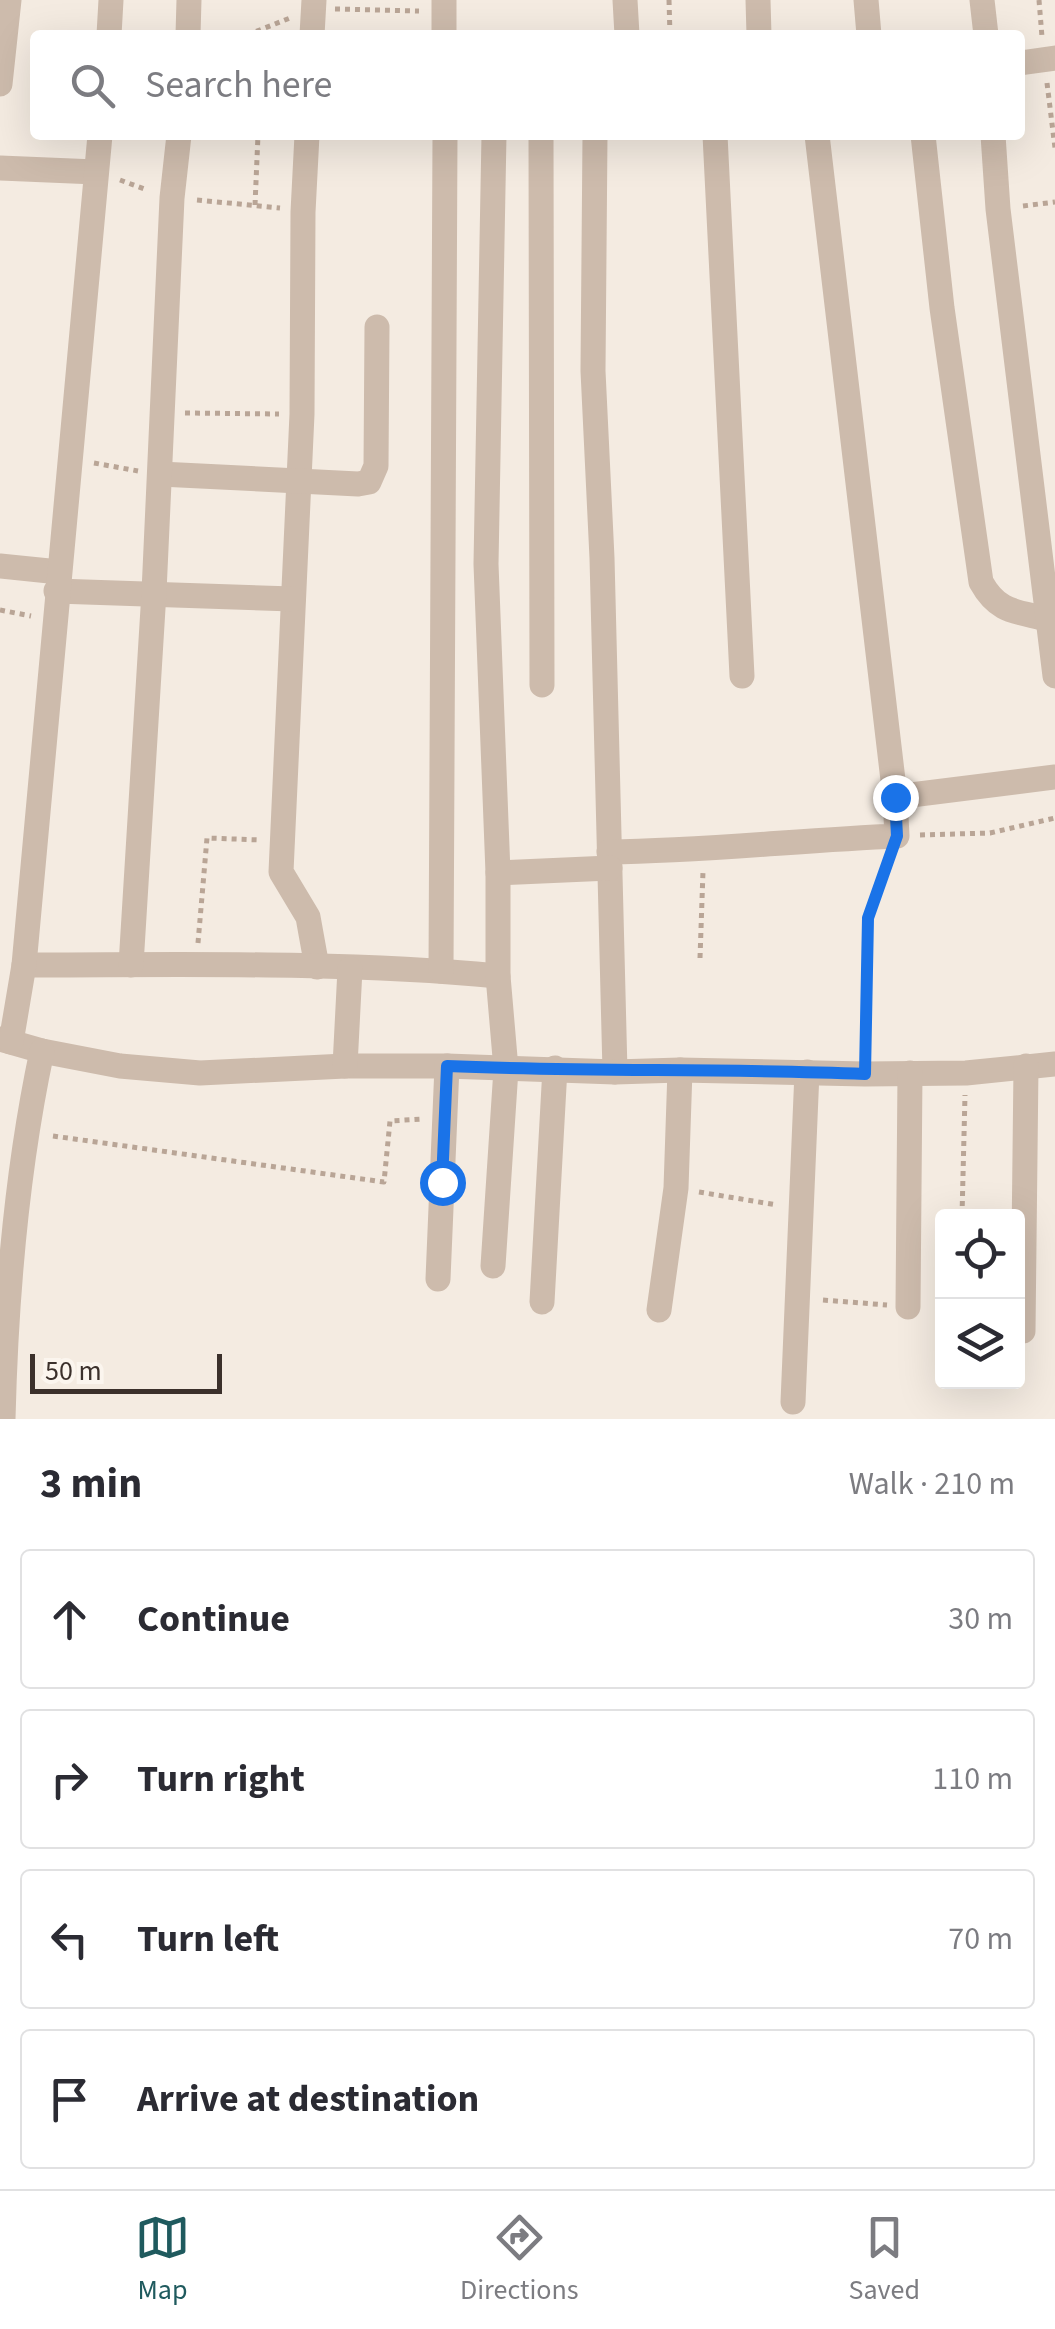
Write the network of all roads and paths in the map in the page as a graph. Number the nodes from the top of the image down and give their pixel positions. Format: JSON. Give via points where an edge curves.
{"nodes":[{"id":1,"x":9,"y":0,"type":"edge"},
{"id":2,"x":111,"y":0,"type":"edge"},
{"id":3,"x":189,"y":0,"type":"edge"},
{"id":4,"x":625,"y":0,"type":"edge"},
{"id":5,"x":669,"y":0,"type":"edge"},
{"id":6,"x":758,"y":0,"type":"edge"},
{"id":7,"x":866,"y":0,"type":"edge"},
{"id":8,"x":982,"y":0,"type":"edge"},
{"id":9,"x":1040,"y":0,"type":"edge"},
{"id":10,"x":314,"y":4,"type":"edge"},
{"id":11,"x":444,"y":16,"type":"edge"},
{"id":12,"x":109,"y":30,"type":"edge"},
{"id":13,"x":188,"y":30,"type":"edge"},
{"id":14,"x":258,"y":30,"type":"edge"},
{"id":15,"x":312,"y":30,"type":"edge"},
{"id":16,"x":627,"y":30,"type":"edge"},
{"id":17,"x":670,"y":30,"type":"edge"},
{"id":18,"x":759,"y":30,"type":"edge"},
{"id":19,"x":869,"y":30,"type":"edge"},
{"id":20,"x":985,"y":30,"type":"edge"},
{"id":21,"x":1040,"y":60,"type":"edge"},
{"id":22,"x":0,"y":84,"type":"edge"},
{"id":23,"x":99,"y":140,"type":"edge"},
{"id":24,"x":178,"y":140,"type":"edge"},
{"id":25,"x":258,"y":140,"type":"edge"},
{"id":26,"x":307,"y":140,"type":"edge"},
{"id":27,"x":445,"y":140,"type":"edge"},
{"id":28,"x":494,"y":140,"type":"edge"},
{"id":29,"x":541,"y":140,"type":"edge"},
{"id":30,"x":595,"y":140,"type":"edge"},
{"id":31,"x":714,"y":140,"type":"edge"},
{"id":32,"x":818,"y":140,"type":"edge"},
{"id":33,"x":924,"y":140,"type":"edge"},
{"id":34,"x":994,"y":140,"type":"edge"},
{"id":35,"x":1055,"y":148,"type":"edge"},
{"id":36,"x":0,"y":168,"type":"edge"},
{"id":37,"x":96,"y":172,"type":"junction"},
{"id":38,"x":172,"y":198,"type":"junction"},
{"id":39,"x":1055,"y":202,"type":"edge"},
{"id":40,"x":998,"y":209,"type":"junction"},
{"id":41,"x":377,"y":327,"type":"dead end"},
{"id":42,"x":162,"y":412,"type":"junction"},
{"id":43,"x":302,"y":414,"type":"junction"},
{"id":44,"x":69,"y":459,"type":"junction"},
{"id":45,"x":160,"y":474,"type":"junction"},
{"id":46,"x":298,"y":480,"type":"junction"},
{"id":47,"x":1045,"y":524,"type":"edge"},
{"id":48,"x":0,"y":566,"type":"edge"},
{"id":49,"x":58,"y":582,"type":"junction"},
{"id":50,"x":154,"y":592,"type":"junction"},
{"id":51,"x":293,"y":599,"type":"junction"},
{"id":52,"x":0,"y":610,"type":"edge"},
{"id":53,"x":1048,"y":619,"type":"junction"},
{"id":54,"x":53,"y":621,"type":"junction"},
{"id":55,"x":742,"y":676,"type":"dead end"},
{"id":56,"x":1055,"y":676,"type":"edge"},
{"id":57,"x":542,"y":685,"type":"dead end"},
{"id":58,"x":1055,"y":777,"type":"edge"},
{"id":59,"x":895,"y":797,"type":"junction"},
{"id":60,"x":1055,"y":818,"type":"edge"},
{"id":61,"x":897,"y":836,"type":"junction"},
{"id":62,"x":280,"y":840,"type":"junction"},
{"id":63,"x":703,"y":851,"type":"junction"},
{"id":64,"x":609,"y":860,"type":"junction"},
{"id":65,"x":498,"y":873,"type":"junction"},
{"id":66,"x":700,"y":958,"type":"dead end"},
{"id":67,"x":24,"y":965,"type":"junction"},
{"id":68,"x":131,"y":965,"type":"junction"},
{"id":69,"x":196,"y":966,"type":"junction"},
{"id":70,"x":316,"y":968,"type":"junction"},
{"id":71,"x":350,"y":969,"type":"junction"},
{"id":72,"x":441,"y":971,"type":"junction"},
{"id":73,"x":498,"y":976,"type":"junction"},
{"id":74,"x":5,"y":1040,"type":"edge"},
{"id":75,"x":42,"y":1051,"type":"junction"},
{"id":76,"x":1055,"y":1064,"type":"edge"},
{"id":77,"x":346,"y":1066,"type":"junction"},
{"id":78,"x":447,"y":1066,"type":"junction"},
{"id":79,"x":1026,"y":1066,"type":"junction"},
{"id":80,"x":555,"y":1068,"type":"junction"},
{"id":81,"x":506,"y":1069,"type":"junction"},
{"id":82,"x":680,"y":1070,"type":"junction"},
{"id":83,"x":614,"y":1072,"type":"junction"},
{"id":84,"x":806,"y":1072,"type":"junction"},
{"id":85,"x":966,"y":1072,"type":"junction"},
{"id":86,"x":865,"y":1074,"type":"junction"},
{"id":87,"x":910,"y":1074,"type":"junction"},
{"id":88,"x":444,"y":1118,"type":"junction"},
{"id":89,"x":24,"y":1132,"type":"junction"},
{"id":90,"x":676,"y":1188,"type":"junction"},
{"id":91,"x":799,"y":1209,"type":"junction"},
{"id":92,"x":962,"y":1209,"type":"edge"},
{"id":93,"x":493,"y":1266,"type":"dead end"},
{"id":94,"x":438,"y":1279,"type":"dead end"},
{"id":95,"x":795,"y":1298,"type":"junction"},
{"id":96,"x":1022,"y":1299,"type":"edge"},
{"id":97,"x":542,"y":1302,"type":"dead end"},
{"id":98,"x":908,"y":1307,"type":"joint"},
{"id":99,"x":659,"y":1310,"type":"dead end"},
{"id":100,"x":793,"y":1402,"type":"dead end"},
{"id":101,"x":3,"y":1419,"type":"edge"}],
"edges":[{"from":1,"to":22,"type":"street"},
{"from":2,"to":12,"type":"street"},
{"from":3,"to":13,"type":"street"},
{"from":4,"to":16,"type":"street"},
{"from":5,"to":17,"type":"path"},
{"from":6,"to":18,"type":"street"},
{"from":7,"to":19,"type":"street"},
{"from":8,"to":20,"type":"street"},
{"from":9,"to":21,"type":"path"},
{"from":10,"to":11,"type":"path"},
{"from":10,"to":14,"type":"path"},
{"from":10,"to":15,"type":"street"},
{"from":21,"to":35,"type":"path"},
{"from":23,"to":37,"type":"street"},
{"from":24,"to":38,"type":"street"},
{"from":25,"to":38,"type":"path","via":[[255,205]]},
{"from":26,"to":43,"type":"street"},
{"from":27,"to":72,"type":"street"},
{"from":28,"to":65,"type":"street","via":[[486,564]]},
{"from":29,"to":57,"type":"street"},
{"from":30,"to":64,"type":"street","via":[[593,371]]},
{"from":31,"to":55,"type":"street"},
{"from":32,"to":59,"type":"street"},
{"from":33,"to":53,"type":"street","via":[[980,582],[999,607]]},
{"from":34,"to":40,"type":"street"},
{"from":36,"to":37,"type":"street"},
{"from":37,"to":38,"type":"path"},
{"from":37,"to":44,"type":"street"},
{"from":38,"to":42,"type":"street"},
{"from":39,"to":40,"type":"path"},
{"from":40,"to":47,"type":"street"},
{"from":41,"to":46,"type":"street","via":[[374,475],[364,484]]},
{"from":42,"to":43,"type":"path"},
{"from":42,"to":45,"type":"street"},
{"from":43,"to":46,"type":"street"},
{"from":44,"to":45,"type":"path"},
{"from":44,"to":49,"type":"street"},
{"from":45,"to":46,"type":"street"},
{"from":45,"to":50,"type":"street"},
{"from":46,"to":51,"type":"street"},
{"from":47,"to":53,"type":"street"},
{"from":48,"to":49,"type":"street"},
{"from":49,"to":50,"type":"street"},
{"from":49,"to":54,"type":"street"},
{"from":50,"to":51,"type":"street"},
{"from":50,"to":68,"type":"street"},
{"from":51,"to":62,"type":"street"},
{"from":52,"to":54,"type":"path"},
{"from":53,"to":56,"type":"street"},
{"from":54,"to":67,"type":"street"},
{"from":58,"to":59,"type":"street"},
{"from":59,"to":61,"type":"street"},
{"from":60,"to":61,"type":"path","via":[[990,834]]},
{"from":61,"to":63,"type":"street"},
{"from":61,"to":86,"type":"path","via":[[868,918]]},
{"from":62,"to":69,"type":"path","via":[[207,838]]},
{"from":62,"to":70,"type":"street","via":[[281,872],[308,917]]},
{"from":63,"to":64,"type":"street"},
{"from":63,"to":66,"type":"path"},
{"from":64,"to":65,"type":"street"},
{"from":64,"to":83,"type":"street"},
{"from":65,"to":73,"type":"street"},
{"from":67,"to":68,"type":"street"},
{"from":67,"to":74,"type":"street"},
{"from":68,"to":69,"type":"street"},
{"from":69,"to":70,"type":"street"},
{"from":70,"to":71,"type":"street"},
{"from":71,"to":72,"type":"street"},
{"from":71,"to":77,"type":"street"},
{"from":72,"to":73,"type":"street"},
{"from":73,"to":81,"type":"street"},
{"from":74,"to":75,"type":"street"},
{"from":75,"to":77,"type":"street","via":[[200,1072]]},
{"from":75,"to":89,"type":"street"},
{"from":76,"to":79,"type":"street"},
{"from":77,"to":78,"type":"street"},
{"from":78,"to":81,"type":"street"},
{"from":78,"to":88,"type":"street"},
{"from":79,"to":85,"type":"street"},
{"from":79,"to":96,"type":"street"},
{"from":80,"to":81,"type":"street"},
{"from":80,"to":83,"type":"street"},
{"from":80,"to":97,"type":"street"},
{"from":81,"to":93,"type":"street"},
{"from":82,"to":83,"type":"street"},
{"from":82,"to":84,"type":"street"},
{"from":82,"to":90,"type":"street"},
{"from":84,"to":86,"type":"street"},
{"from":84,"to":91,"type":"street"},
{"from":85,"to":87,"type":"street"},
{"from":85,"to":92,"type":"path"},
{"from":86,"to":87,"type":"street"},
{"from":87,"to":98,"type":"street"},
{"from":88,"to":89,"type":"path","via":[[390,1120],[384,1182]]},
{"from":88,"to":94,"type":"street"},
{"from":89,"to":101,"type":"street"},
{"from":90,"to":91,"type":"path"},
{"from":90,"to":99,"type":"street"},
{"from":91,"to":95,"type":"street"},
{"from":95,"to":98,"type":"path"},
{"from":95,"to":100,"type":"street"}]}
